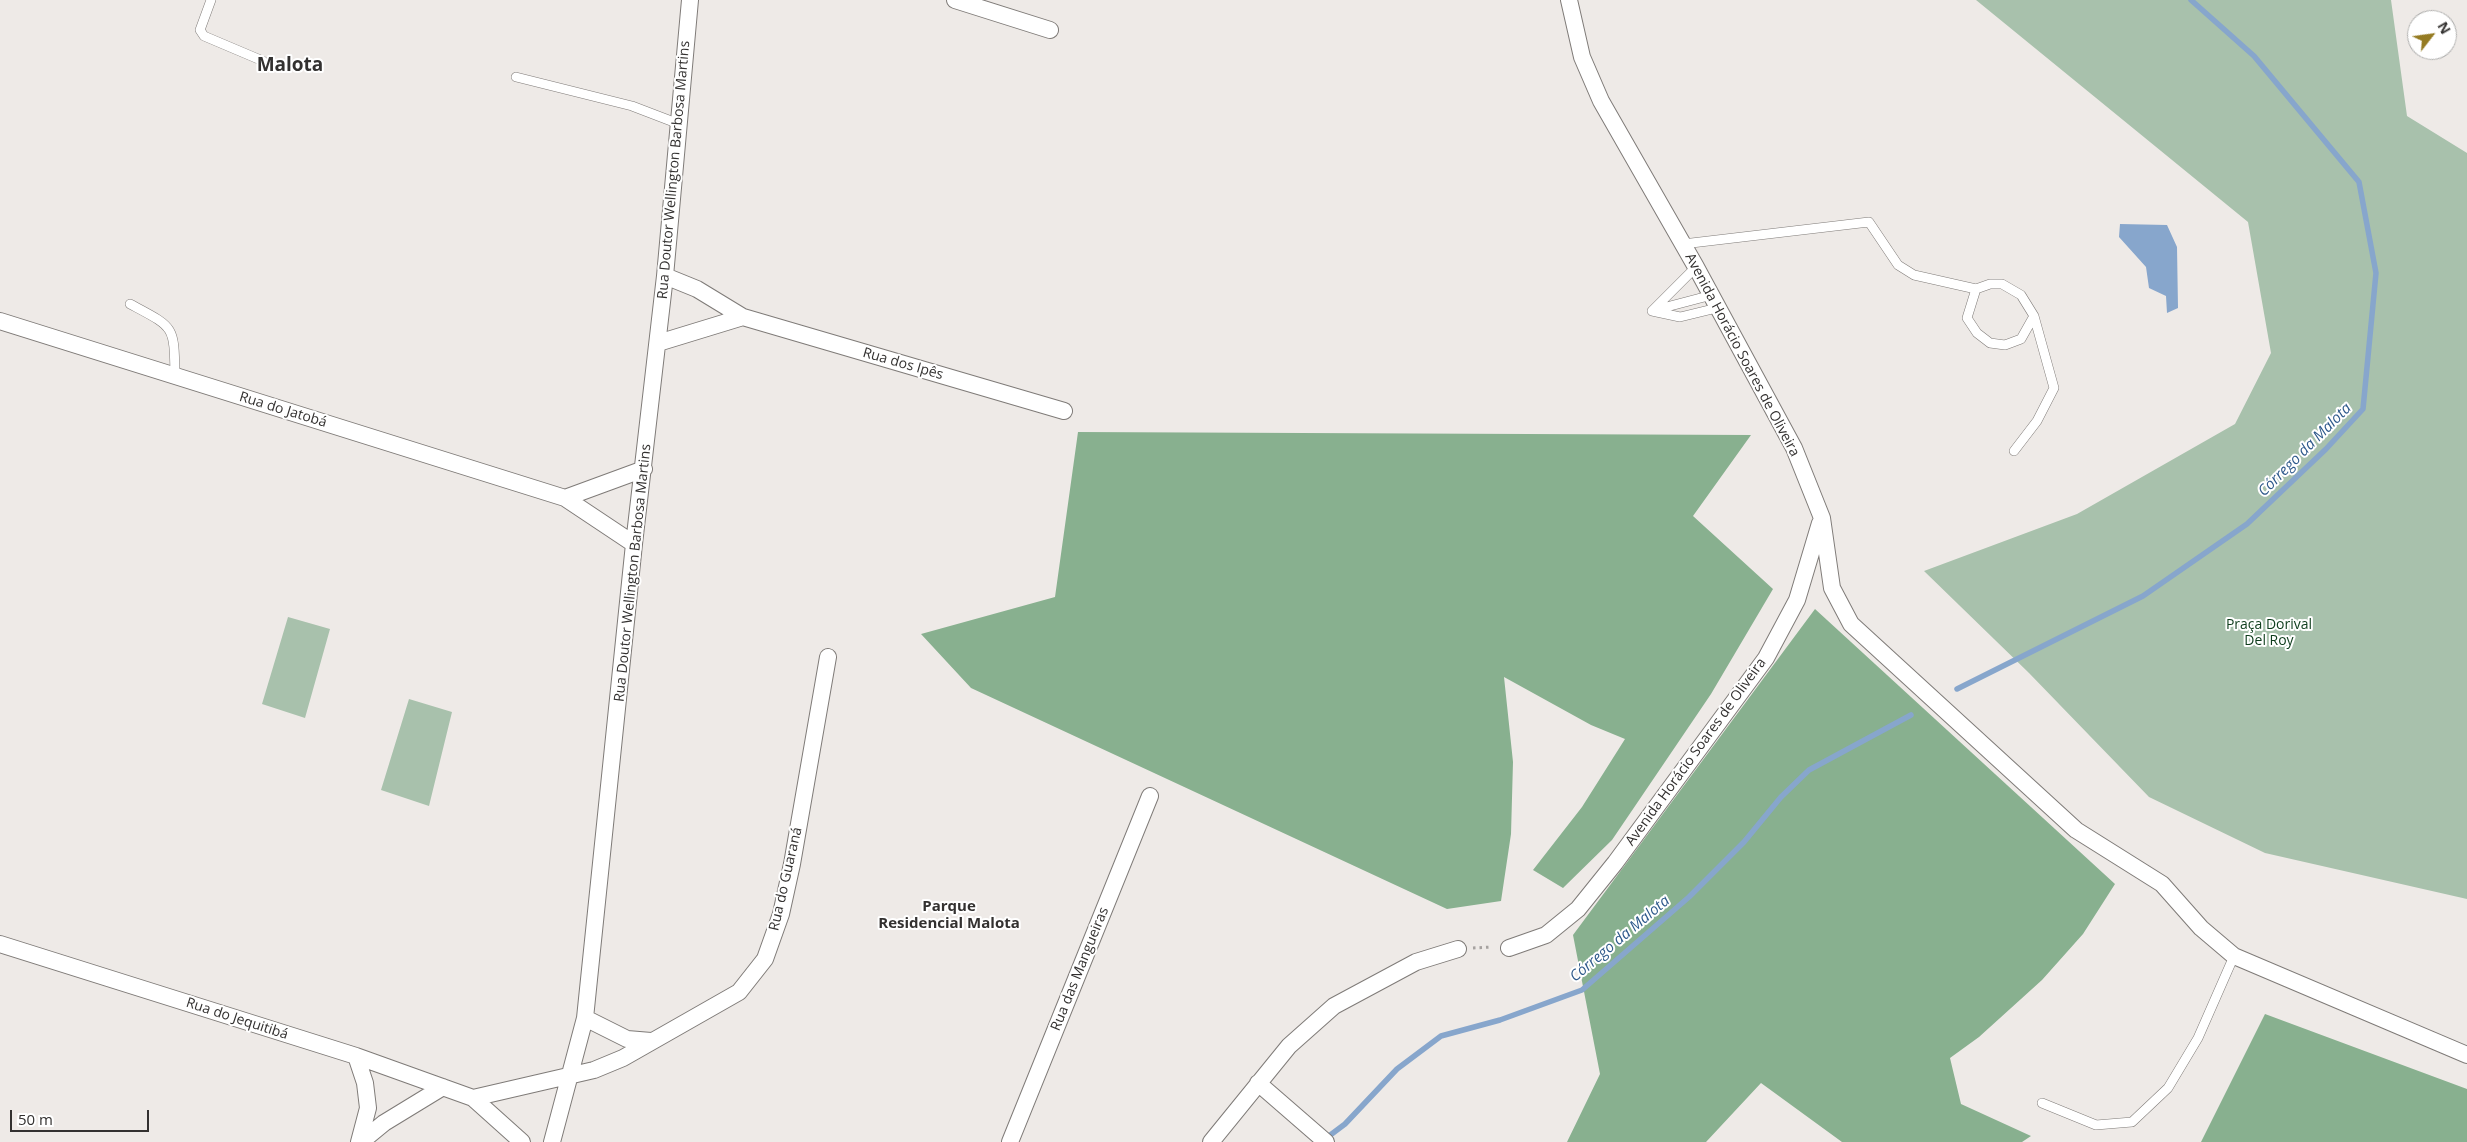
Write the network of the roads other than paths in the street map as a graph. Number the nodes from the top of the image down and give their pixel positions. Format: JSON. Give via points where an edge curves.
{"nodes":[{"id":1,"x":211,"y":0,"type":"edge"},
{"id":2,"x":690,"y":0,"type":"edge"},
{"id":3,"x":954,"y":0,"type":"edge"},
{"id":4,"x":1569,"y":0,"type":"edge"},
{"id":5,"x":1050,"y":30,"type":"dead end"},
{"id":6,"x":264,"y":60,"type":"dead end"},
{"id":7,"x":516,"y":77,"type":"dead end"},
{"id":8,"x":679,"y":124,"type":"junction"},
{"id":9,"x":1683,"y":244,"type":"junction"},
{"id":10,"x":1696,"y":267,"type":"junction"},
{"id":11,"x":665,"y":276,"type":"junction"},
{"id":12,"x":1976,"y":289,"type":"junction"},
{"id":13,"x":1714,"y":302,"type":"junction"},
{"id":14,"x":130,"y":304,"type":"dead end"},
{"id":15,"x":1652,"y":311,"type":"junction"},
{"id":16,"x":2034,"y":316,"type":"junction"},
{"id":17,"x":743,"y":317,"type":"junction"},
{"id":18,"x":0,"y":321,"type":"edge"},
{"id":19,"x":658,"y":343,"type":"junction"},
{"id":20,"x":175,"y":376,"type":"junction"},
{"id":21,"x":1064,"y":411,"type":"dead end"},
{"id":22,"x":2014,"y":451,"type":"dead end"},
{"id":23,"x":644,"y":469,"type":"junction"},
{"id":24,"x":565,"y":498,"type":"junction"},
{"id":25,"x":1822,"y":518,"type":"junction"},
{"id":26,"x":634,"y":544,"type":"junction"},
{"id":27,"x":828,"y":657,"type":"dead end"},
{"id":28,"x":1150,"y":796,"type":"dead end"},
{"id":29,"x":0,"y":944,"type":"edge"},
{"id":30,"x":1509,"y":948,"type":"road end"},
{"id":31,"x":1458,"y":949,"type":"road end"},
{"id":32,"x":2234,"y":956,"type":"junction"},
{"id":33,"x":585,"y":1018,"type":"junction"},
{"id":34,"x":651,"y":1040,"type":"junction"},
{"id":35,"x":2467,"y":1055,"type":"edge"},
{"id":36,"x":356,"y":1056,"type":"junction"},
{"id":37,"x":570,"y":1074,"type":"junction"},
{"id":38,"x":1258,"y":1083,"type":"junction"},
{"id":39,"x":443,"y":1087,"type":"junction"},
{"id":40,"x":474,"y":1098,"type":"junction"},
{"id":41,"x":2042,"y":1103,"type":"dead end"},
{"id":42,"x":1321,"y":1137,"type":"edge"},
{"id":43,"x":360,"y":1142,"type":"edge"},
{"id":44,"x":522,"y":1142,"type":"edge"},
{"id":45,"x":552,"y":1142,"type":"edge"},
{"id":46,"x":1010,"y":1142,"type":"edge"},
{"id":47,"x":1211,"y":1142,"type":"edge"}],
"edges":[{"from":1,"to":6,"type":"lane","via":[[200,30],[204,36]]},
{"from":2,"to":8,"type":"street","name":"Rua Doutor Wellington Barbosa Martins"},
{"from":3,"to":5,"type":"street"},
{"from":4,"to":9,"type":"street","name":"Avenida Horácio Soares de Oliveira","via":[[1582,57],[1601,101]]},
{"from":7,"to":8,"type":"lane","via":[[632,106]]},
{"from":8,"to":11,"type":"street","name":"Rua Doutor Wellington Barbosa Martins"},
{"from":9,"to":10,"type":"street","name":"Avenida Horácio Soares de Oliveira"},
{"from":9,"to":12,"type":"lane","via":[[1869,222],[1898,265],[1914,275]]},
{"from":10,"to":13,"type":"street","name":"Avenida Horácio Soares de Oliveira"},
{"from":10,"to":15,"type":"lane"},
{"from":11,"to":17,"type":"street","name":"Rua dos Ipês","via":[[697,289]]},
{"from":11,"to":19,"type":"street","name":"Rua Doutor Wellington Barbosa Martins"},
{"from":12,"to":16,"type":"lane","via":[[2002,284],[2021,295]]},
{"from":12,"to":16,"type":"lane","via":[[1967,318],[1977,333],[1990,343],[2005,345],[2021,339]]},
{"from":13,"to":15,"type":"lane"},
{"from":13,"to":15,"type":"lane","via":[[1680,317]]},
{"from":13,"to":25,"type":"street","name":"Avenida Horácio Soares de Oliveira","via":[[1794,448]]},
{"from":14,"to":20,"type":"lane","via":[[164,322],[174,336]]},
{"from":16,"to":22,"type":"lane","via":[[2054,388],[2037,421]]},
{"from":17,"to":19,"type":"street"},
{"from":17,"to":21,"type":"street","name":"Rua dos Ipês"},
{"from":18,"to":20,"type":"street","name":"Rua do Jatobá"},
{"from":19,"to":23,"type":"street","name":"Rua Doutor Wellington Barbosa Martins"},
{"from":20,"to":24,"type":"street","name":"Rua do Jatobá"},
{"from":23,"to":24,"type":"street"},
{"from":23,"to":26,"type":"street","name":"Rua Doutor Wellington Barbosa Martins"},
{"from":24,"to":26,"type":"street","name":"Rua do Jatobá"},
{"from":25,"to":30,"type":"street","name":"Avenida Horácio Soares de Oliveira","via":[[1797,600],[1766,658],[1615,864],[1578,909],[1546,935]]},
{"from":25,"to":32,"type":"street","via":[[1832,588],[1851,624],[2076,830],[2162,884],[2201,928]]},
{"from":26,"to":33,"type":"street","name":"Rua Doutor Wellington Barbosa Martins"},
{"from":27,"to":34,"type":"street","name":"Rua do Guaraná","via":[[792,864],[781,914],[765,959],[738,992]]},
{"from":28,"to":46,"type":"street","name":"Rua das Mangueiras"},
{"from":29,"to":36,"type":"street","name":"Rua do Jequitibá"},
{"from":31,"to":38,"type":"street","via":[[1416,962],[1334,1006],[1289,1046]]},
{"from":32,"to":35,"type":"street"},
{"from":32,"to":41,"type":"lane","via":[[2198,1038],[2168,1088],[2132,1122],[2096,1125]]},
{"from":33,"to":34,"type":"street","via":[[627,1039]]},
{"from":33,"to":37,"type":"street","name":"Rua Doutor Wellington Barbosa Martins"},
{"from":34,"to":37,"type":"street","name":"Rua do Guaraná","via":[[623,1058],[594,1070]]},
{"from":36,"to":39,"type":"street","name":"Rua do Jequitibá"},
{"from":36,"to":43,"type":"street","via":[[365,1083],[368,1108]]},
{"from":37,"to":40,"type":"street"},
{"from":37,"to":45,"type":"street","name":"Rua Doutor Wellington Barbosa Martins"},
{"from":38,"to":42,"type":"street"},
{"from":38,"to":47,"type":"street"},
{"from":39,"to":40,"type":"street","name":"Rua do Jequitibá"},
{"from":39,"to":43,"type":"street","via":[[384,1123]]},
{"from":40,"to":44,"type":"street","name":"Rua do Jequitibá"}]}
